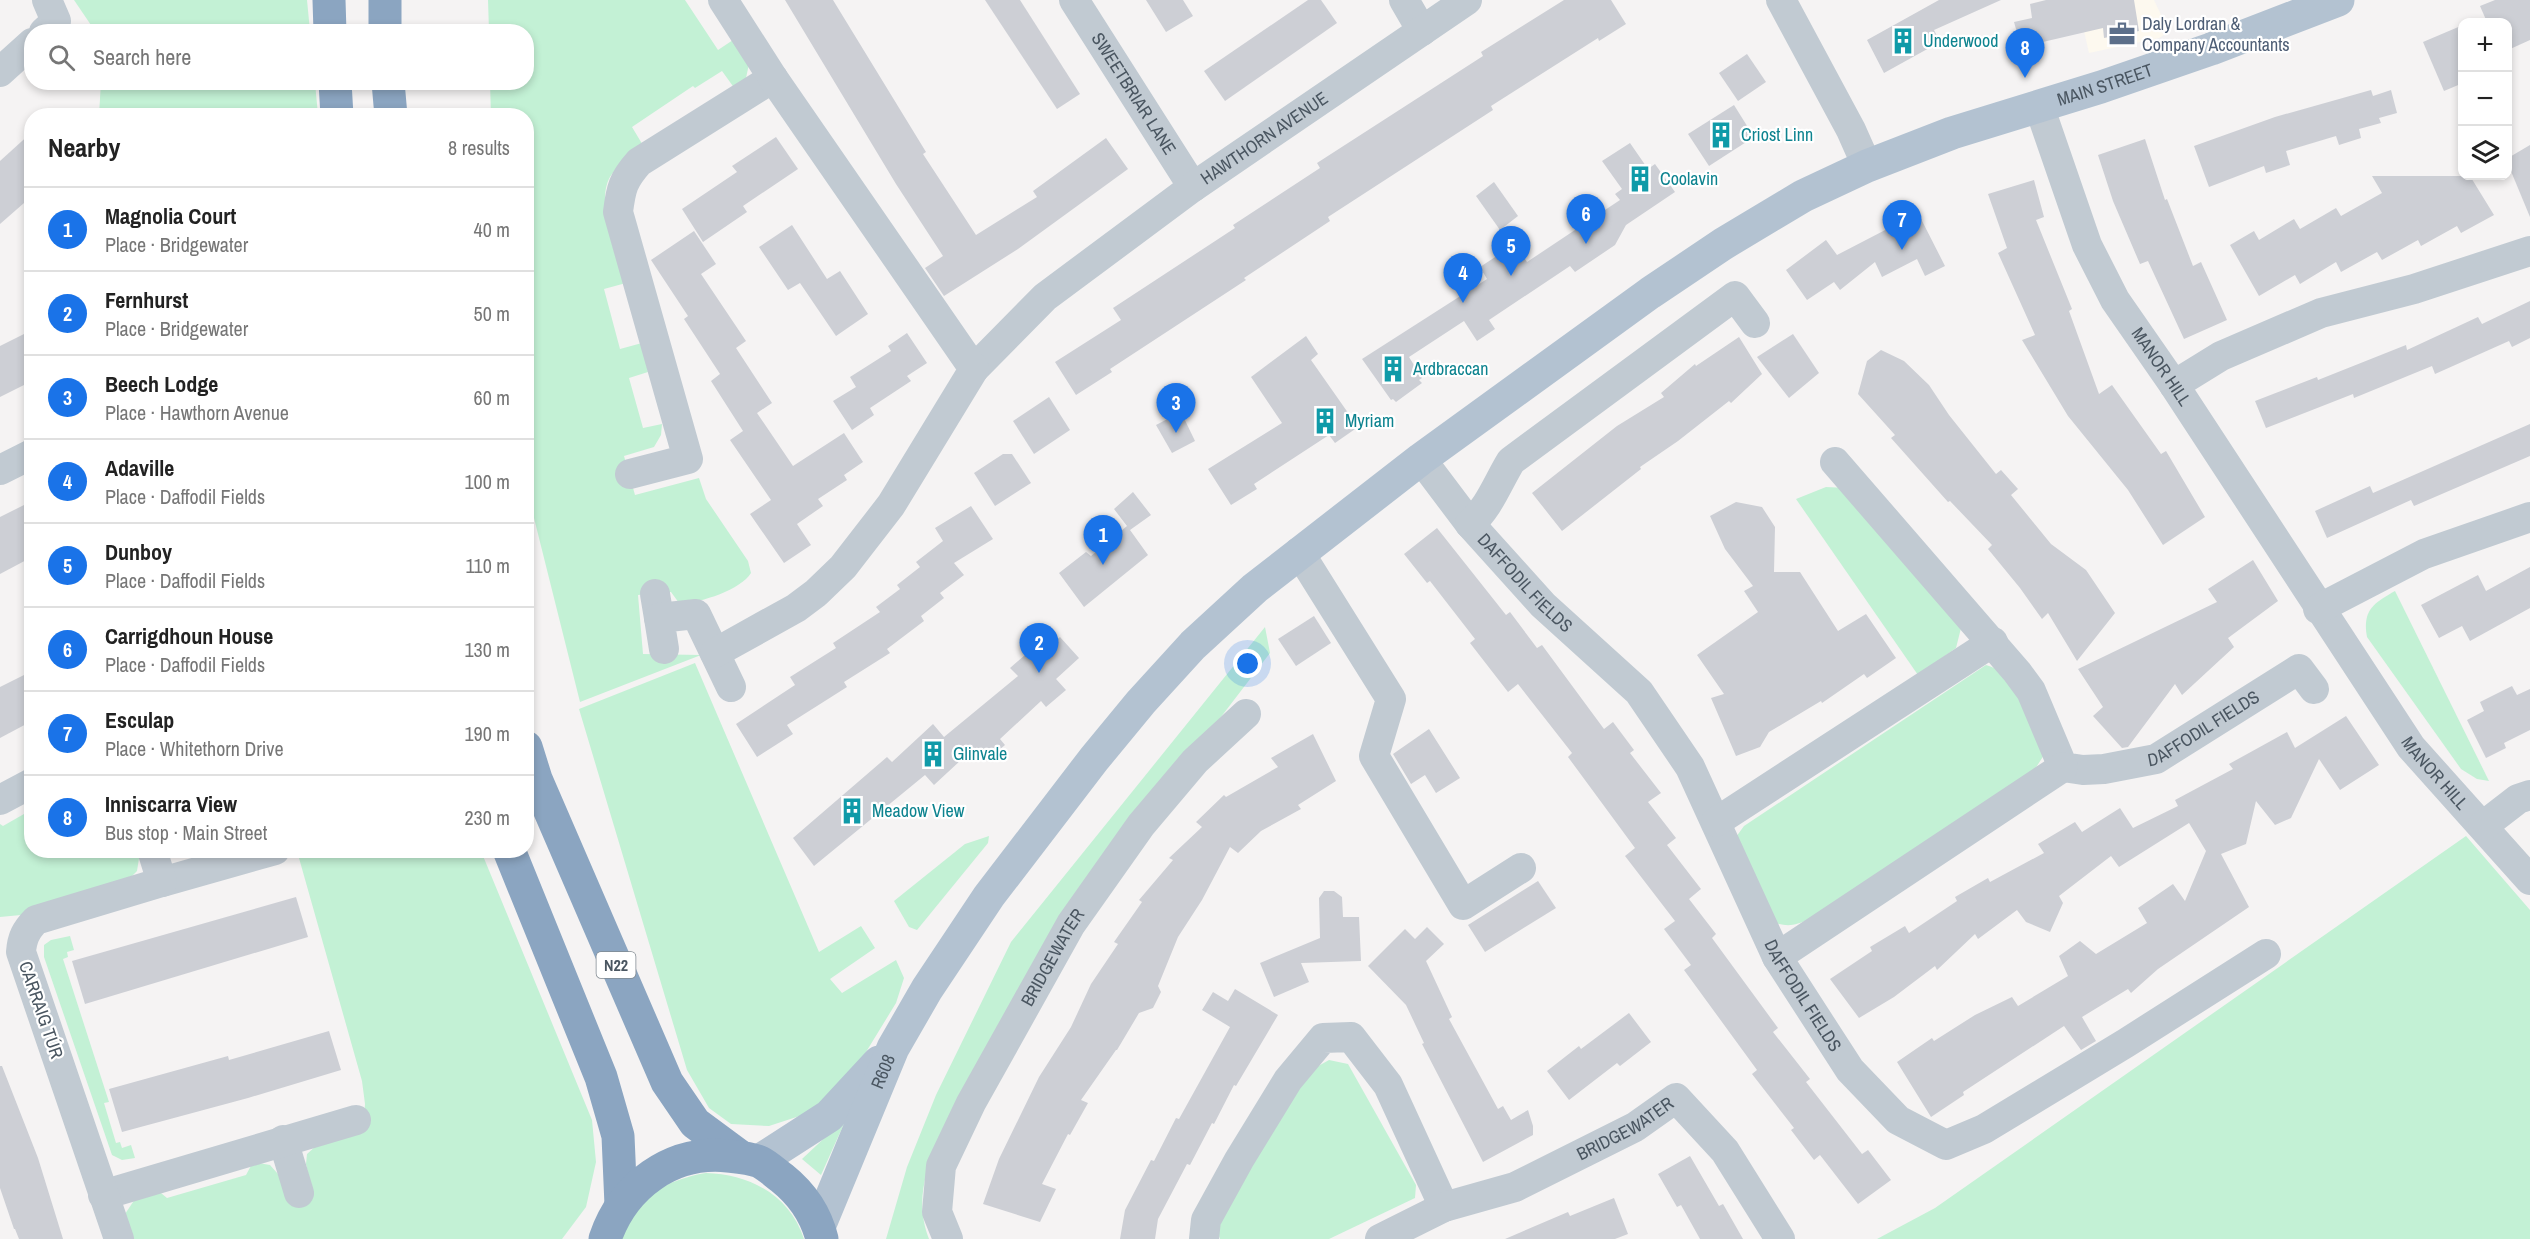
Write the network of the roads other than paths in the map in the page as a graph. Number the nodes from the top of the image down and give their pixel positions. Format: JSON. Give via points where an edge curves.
{"nodes":[{"id":1,"x":48,"y":0,"type":"edge"},
{"id":2,"x":329,"y":0,"type":"edge"},
{"id":3,"x":385,"y":0,"type":"edge"},
{"id":4,"x":723,"y":0,"type":"edge"},
{"id":5,"x":1074,"y":0,"type":"edge"},
{"id":6,"x":1404,"y":0,"type":"edge"},
{"id":7,"x":1467,"y":0,"type":"edge"},
{"id":8,"x":1781,"y":0,"type":"edge"},
{"id":9,"x":2338,"y":0,"type":"edge"},
{"id":10,"x":53,"y":24,"type":"edge"},
{"id":11,"x":330,"y":24,"type":"edge"},
{"id":12,"x":385,"y":24,"type":"edge"},
{"id":13,"x":1422,"y":31,"type":"junction"},
{"id":14,"x":24,"y":50,"type":"edge"},
{"id":15,"x":0,"y":72,"type":"edge"},
{"id":16,"x":773,"y":78,"type":"junction"},
{"id":17,"x":335,"y":90,"type":"edge"},
{"id":18,"x":389,"y":90,"type":"edge"},
{"id":19,"x":2039,"y":106,"type":"junction"},
{"id":20,"x":336,"y":108,"type":"edge"},
{"id":21,"x":391,"y":108,"type":"edge"},
{"id":22,"x":1867,"y":166,"type":"junction"},
{"id":23,"x":1193,"y":187,"type":"junction"},
{"id":24,"x":2530,"y":251,"type":"edge"},
{"id":25,"x":1755,"y":323,"type":"dead end"},
{"id":26,"x":974,"y":369,"type":"junction"},
{"id":27,"x":2174,"y":385,"type":"junction"},
{"id":28,"x":24,"y":458,"type":"edge"},
{"id":29,"x":1421,"y":459,"type":"junction"},
{"id":30,"x":1835,"y":462,"type":"dead end"},
{"id":31,"x":0,"y":470,"type":"edge"},
{"id":32,"x":630,"y":474,"type":"dead end"},
{"id":33,"x":2530,"y":517,"type":"edge"},
{"id":34,"x":1470,"y":524,"type":"junction"},
{"id":35,"x":1299,"y":552,"type":"junction"},
{"id":36,"x":2318,"y":609,"type":"junction"},
{"id":37,"x":1993,"y":642,"type":"junction"},
{"id":38,"x":664,"y":649,"type":"dead end"},
{"id":39,"x":715,"y":653,"type":"junction"},
{"id":40,"x":731,"y":687,"type":"dead end"},
{"id":41,"x":2314,"y":689,"type":"dead end"},
{"id":42,"x":1246,"y":714,"type":"dead end"},
{"id":43,"x":2063,"y":767,"type":"junction"},
{"id":44,"x":534,"y":773,"type":"edge"},
{"id":45,"x":24,"y":787,"type":"edge"},
{"id":46,"x":2530,"y":795,"type":"edge"},
{"id":47,"x":0,"y":800,"type":"edge"},
{"id":48,"x":1716,"y":822,"type":"junction"},
{"id":49,"x":2483,"y":826,"type":"junction"},
{"id":50,"x":154,"y":858,"type":"edge"},
{"id":51,"x":247,"y":858,"type":"edge"},
{"id":52,"x":512,"y":858,"type":"edge"},
{"id":53,"x":1521,"y":868,"type":"dead end"},
{"id":54,"x":2530,"y":880,"type":"edge"},
{"id":55,"x":162,"y":882,"type":"junction"},
{"id":56,"x":2266,"y":954,"type":"dead end"},
{"id":57,"x":1777,"y":957,"type":"junction"},
{"id":58,"x":893,"y":1048,"type":"junction"},
{"id":59,"x":356,"y":1120,"type":"dead end"},
{"id":60,"x":283,"y":1140,"type":"junction"},
{"id":61,"x":750,"y":1159,"type":"junction"},
{"id":62,"x":299,"y":1193,"type":"dead end"},
{"id":63,"x":103,"y":1195,"type":"junction"},
{"id":64,"x":621,"y":1205,"type":"junction"},
{"id":65,"x":1444,"y":1207,"type":"junction"},
{"id":66,"x":820,"y":1233,"type":"edge"},
{"id":67,"x":119,"y":1239,"type":"edge"},
{"id":68,"x":605,"y":1239,"type":"edge"},
{"id":69,"x":948,"y":1239,"type":"edge"},
{"id":70,"x":1204,"y":1239,"type":"edge"},
{"id":71,"x":1380,"y":1239,"type":"edge"},
{"id":72,"x":1780,"y":1239,"type":"edge"}],
"edges":[{"from":1,"to":10,"type":"street","via":[[56,21]]},
{"from":2,"to":11,"type":"highway"},
{"from":3,"to":12,"type":"highway"},
{"from":4,"to":16,"type":"street"},
{"from":5,"to":23,"type":"street","name":"SWEETBRIAR LANE"},
{"from":6,"to":13,"type":"street"},
{"from":7,"to":13,"type":"street","name":"HAWTHORN AVENUE"},
{"from":8,"to":22,"type":"street"},
{"from":9,"to":19,"type":"main road","name":"MAIN STREET","number":"R608","via":[[2211,49]]},
{"from":13,"to":23,"type":"street","name":"HAWTHORN AVENUE"},
{"from":14,"to":15,"type":"street"},
{"from":16,"to":26,"type":"street"},
{"from":16,"to":32,"type":"street","via":[[639,162],[621,187],[618,212],[688,459]]},
{"from":17,"to":20,"type":"highway"},
{"from":18,"to":21,"type":"highway"},
{"from":19,"to":22,"type":"main road","number":"R608","via":[[1952,133]]},
{"from":19,"to":27,"type":"street","name":"MANOR HILL","via":[[2086,245],[2115,300]]},
{"from":22,"to":29,"type":"main road","number":"R608","via":[[1803,196],[1699,259]]},
{"from":23,"to":26,"type":"street","name":"HAWTHORN AVENUE","via":[[1031,309]]},
{"from":24,"to":27,"type":"street","via":[[2414,289],[2321,313],[2221,356]]},
{"from":25,"to":34,"type":"street","name":"DAFFODIL FIELDS","via":[[1735,296],[1511,461],[1483,513]]},
{"from":26,"to":39,"type":"street","name":"HAWTHORN AVENUE","via":[[891,505],[843,567],[796,608]]},
{"from":27,"to":36,"type":"street","name":"MANOR HILL"},
{"from":28,"to":31,"type":"street"},
{"from":29,"to":34,"type":"street","name":"DAFFODIL FIELDS"},
{"from":29,"to":35,"type":"main road","number":"R608"},
{"from":30,"to":37,"type":"street"},
{"from":33,"to":36,"type":"street","via":[[2424,554]]},
{"from":34,"to":48,"type":"street","name":"DAFFODIL FIELDS","via":[[1544,605],[1640,692],[1690,767]]},
{"from":35,"to":53,"type":"street","via":[[1391,699],[1374,756],[1463,905]]},
{"from":35,"to":58,"type":"main road","number":"R608","via":[[1194,645],[1094,759],[988,896]]},
{"from":36,"to":49,"type":"street","name":"MANOR HILL","via":[[2411,747]]},
{"from":37,"to":43,"type":"street","via":[[2031,691]]},
{"from":37,"to":48,"type":"street"},
{"from":38,"to":39,"type":"street","via":[[657,606],[696,614]]},
{"from":39,"to":40,"type":"street"},
{"from":41,"to":43,"type":"street","name":"DAFFODIL FIELDS","via":[[2299,669],[2156,759],[2104,769]]},
{"from":42,"to":69,"type":"street","name":"BRIDGEWATER","via":[[1187,770],[1141,825],[1071,924],[971,1103],[941,1166],[937,1212]]},
{"from":43,"to":57,"type":"street"},
{"from":44,"to":61,"type":"highway","number":"N22","via":[[667,1082],[695,1123]]},
{"from":45,"to":47,"type":"street"},
{"from":46,"to":49,"type":"street","name":"MANOR HILL","via":[[2518,799]]},
{"from":48,"to":57,"type":"street","name":"DAFFODIL FIELDS"},
{"from":49,"to":54,"type":"street"},
{"from":50,"to":55,"type":"street"},
{"from":51,"to":55,"type":"street","name":"CARRAIG TÚR"},
{"from":52,"to":64,"type":"highway","via":[[601,1077],[618,1137]]},
{"from":55,"to":63,"type":"street","name":"CARRAIG TÚR","via":[[36,920],[21,942],[21,952]]},
{"from":56,"to":57,"type":"street","name":"DAFFODIL FIELDS","via":[[1984,1129],[1946,1145],[1898,1120],[1850,1070]]},
{"from":58,"to":61,"type":"main road","name":"R608","number":"R608","via":[[829,1116]]},
{"from":58,"to":66,"type":"main road","name":"R608","number":"R608"},
{"from":59,"to":60,"type":"street"},
{"from":60,"to":62,"type":"street"},
{"from":60,"to":63,"type":"street"},
{"from":61,"to":64,"type":"highway","via":[[714,1155],[687,1158],[639,1184]]},
{"from":61,"to":66,"type":"highway","number":"N22","via":[[791,1185],[807,1205]]},
{"from":63,"to":67,"type":"street","name":"CARRAIG TÚR"},
{"from":64,"to":68,"type":"highway"},
{"from":65,"to":70,"type":"street","via":[[1388,1085],[1351,1037],[1323,1038],[1288,1080],[1239,1160],[1206,1220]]},
{"from":65,"to":71,"type":"street","name":"BRIDGEWATER"},
{"from":65,"to":72,"type":"street","name":"BRIDGEWATER","via":[[1525,1183],[1635,1128],[1676,1098],[1725,1151]]}]}
